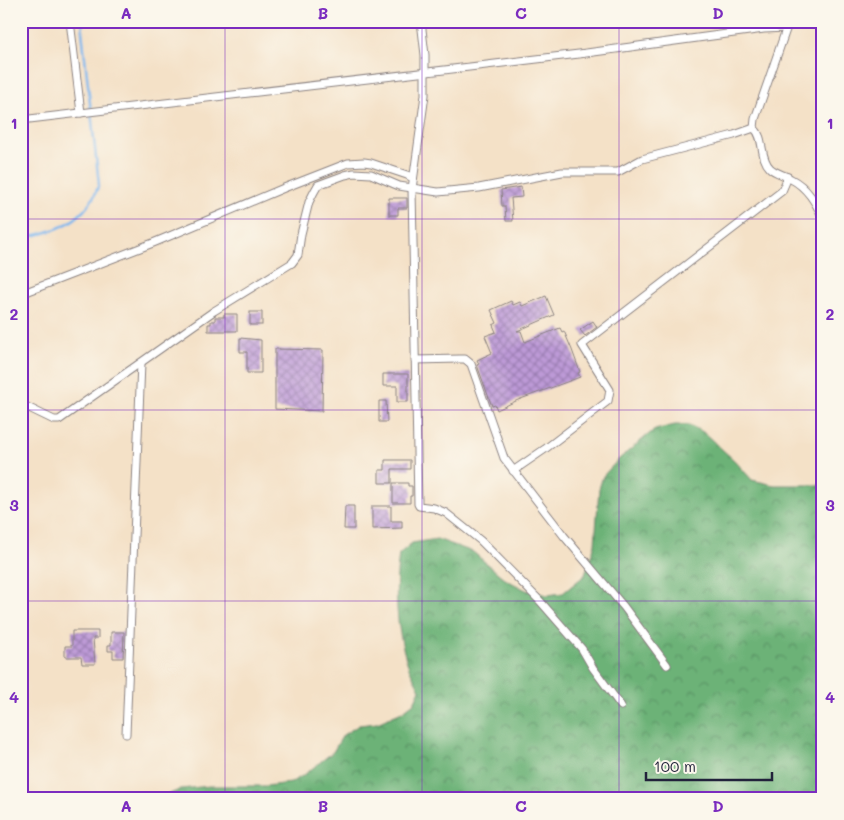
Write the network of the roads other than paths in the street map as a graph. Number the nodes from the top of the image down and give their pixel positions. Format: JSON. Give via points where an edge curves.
{"nodes":[{"id":1,"x":70,"y":21,"type":"edge"},
{"id":2,"x":421,"y":21,"type":"edge"},
{"id":3,"x":788,"y":25,"type":"edge"},
{"id":4,"x":426,"y":71,"type":"junction"},
{"id":5,"x":81,"y":113,"type":"junction"},
{"id":6,"x":21,"y":120,"type":"edge"},
{"id":7,"x":754,"y":128,"type":"junction"},
{"id":8,"x":788,"y":177,"type":"junction"},
{"id":9,"x":413,"y":178,"type":"junction"},
{"id":10,"x":412,"y":189,"type":"junction"},
{"id":11,"x":823,"y":218,"type":"edge"},
{"id":12,"x":21,"y":294,"type":"edge"},
{"id":13,"x":415,"y":360,"type":"junction"},
{"id":14,"x":141,"y":363,"type":"junction"},
{"id":15,"x":21,"y":404,"type":"edge"},
{"id":16,"x":513,"y":471,"type":"junction"},
{"id":17,"x":667,"y":665,"type":"dead end"},
{"id":18,"x":621,"y":706,"type":"dead end"},
{"id":19,"x":126,"y":734,"type":"dead end"}],
"edges":[{"from":1,"to":5,"type":"street"},
{"from":2,"to":4,"type":"street"},
{"from":3,"to":4,"type":"street"},
{"from":3,"to":7,"type":"street"},
{"from":4,"to":5,"type":"street"},
{"from":4,"to":9,"type":"street","via":[[422,128]]},
{"from":5,"to":6,"type":"street"},
{"from":7,"to":8,"type":"street","via":[[770,168]]},
{"from":7,"to":10,"type":"street","via":[[642,159],[618,172],[562,172],[479,188],[438,192]]},
{"from":8,"to":11,"type":"street","via":[[808,193]]},
{"from":8,"to":16,"type":"street","via":[[782,191],[582,345],[610,390],[608,401]]},
{"from":9,"to":10,"type":"street"},
{"from":9,"to":12,"type":"street","via":[[371,163],[348,163],[153,244]]},
{"from":10,"to":13,"type":"street"},
{"from":10,"to":14,"type":"street","via":[[362,173],[345,175],[318,185],[309,202],[298,255],[292,263],[214,311]]},
{"from":13,"to":16,"type":"street","via":[[465,359],[471,364],[501,452]]},
{"from":13,"to":18,"type":"street","via":[[418,505],[446,513],[481,541],[582,649]]},
{"from":14,"to":15,"type":"street","via":[[59,420]]},
{"from":14,"to":19,"type":"street"},
{"from":16,"to":17,"type":"street"}]}
